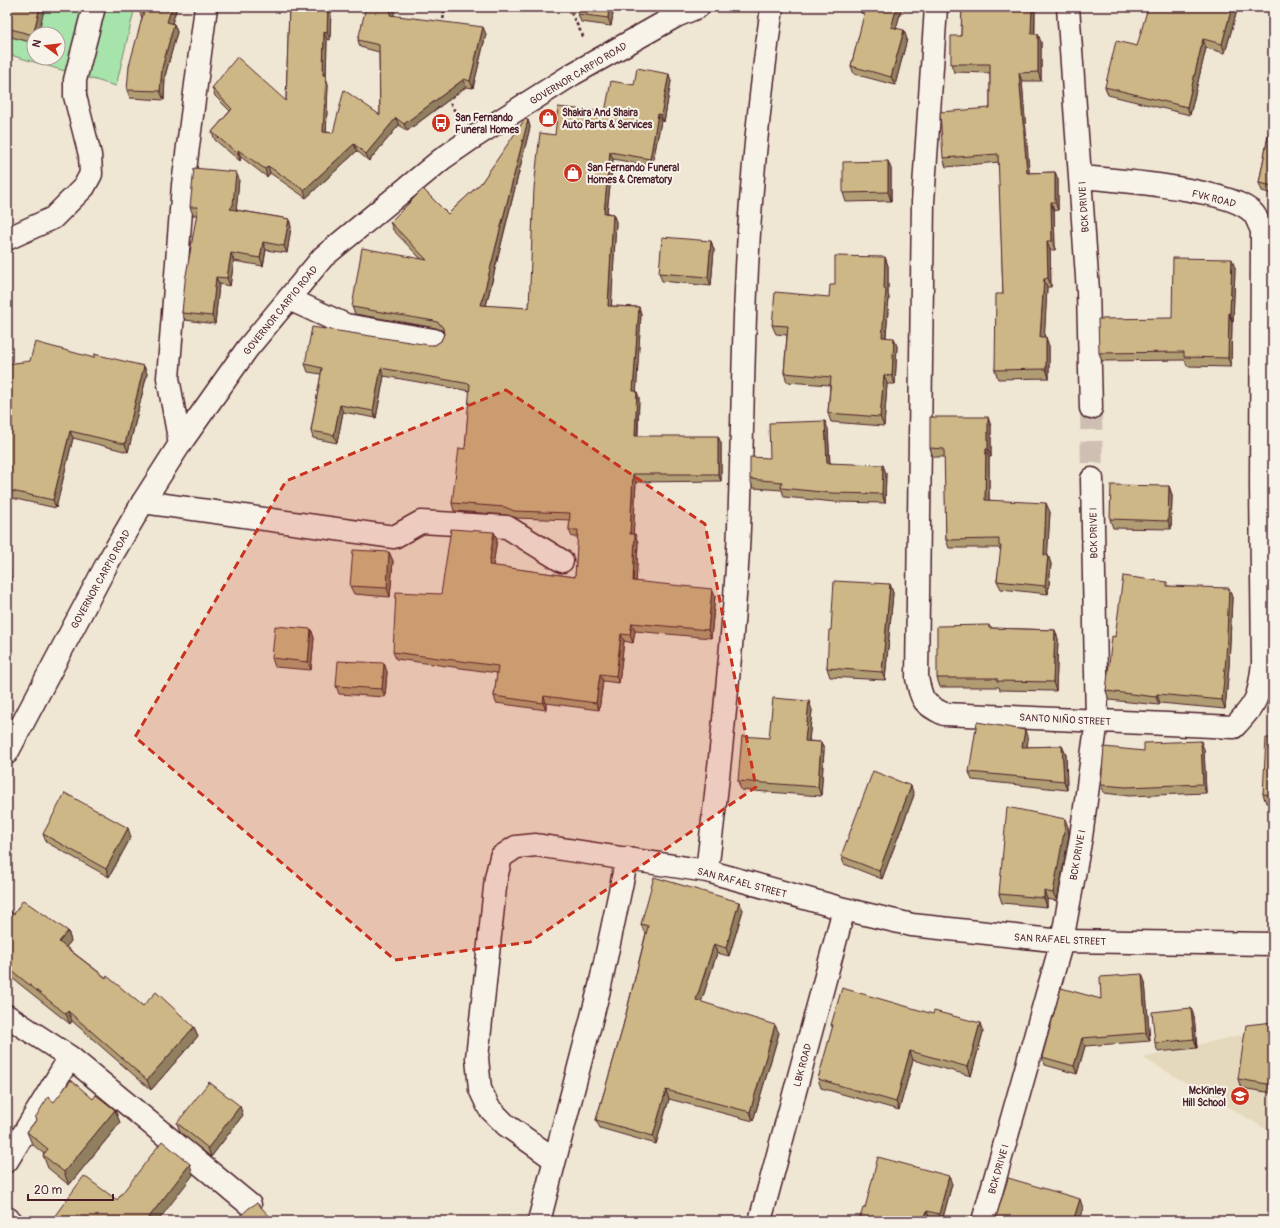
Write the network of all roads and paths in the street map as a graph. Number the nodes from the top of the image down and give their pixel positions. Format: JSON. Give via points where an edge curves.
{"nodes":[{"id":1,"x":94,"y":7,"type":"edge"},
{"id":2,"x":206,"y":7,"type":"edge"},
{"id":3,"x":444,"y":7,"type":"edge"},
{"id":4,"x":570,"y":7,"type":"edge"},
{"id":5,"x":698,"y":7,"type":"edge"},
{"id":6,"x":772,"y":7,"type":"edge"},
{"id":7,"x":936,"y":7,"type":"edge"},
{"id":8,"x":1068,"y":7,"type":"edge"},
{"id":9,"x":677,"y":11,"type":"edge"},
{"id":10,"x":443,"y":29,"type":"edge"},
{"id":11,"x":596,"y":61,"type":"junction"},
{"id":12,"x":445,"y":95,"type":"edge"},
{"id":13,"x":471,"y":139,"type":"junction"},
{"id":14,"x":1081,"y":177,"type":"junction"},
{"id":15,"x":7,"y":239,"type":"edge"},
{"id":16,"x":288,"y":299,"type":"junction"},
{"id":17,"x":434,"y":340,"type":"dead end"},
{"id":18,"x":1091,"y":408,"type":"tunnel mouth"},
{"id":19,"x":180,"y":444,"type":"junction"},
{"id":20,"x":1092,"y":479,"type":"tunnel mouth"},
{"id":21,"x":143,"y":502,"type":"junction"},
{"id":22,"x":562,"y":561,"type":"dead end"},
{"id":23,"x":1097,"y":720,"type":"junction"},
{"id":24,"x":1234,"y":727,"type":"joint"},
{"id":25,"x":7,"y":753,"type":"edge"},
{"id":26,"x":627,"y":858,"type":"junction"},
{"id":27,"x":707,"y":871,"type":"junction"},
{"id":28,"x":844,"y":909,"type":"junction"},
{"id":29,"x":1062,"y":941,"type":"junction"},
{"id":30,"x":1273,"y":944,"type":"edge"},
{"id":31,"x":7,"y":1016,"type":"edge"},
{"id":32,"x":70,"y":1057,"type":"junction"},
{"id":33,"x":554,"y":1159,"type":"junction"},
{"id":34,"x":7,"y":1161,"type":"edge"},
{"id":35,"x":250,"y":1205,"type":"dead end"},
{"id":36,"x":7,"y":1218,"type":"edge"},
{"id":37,"x":11,"y":1221,"type":"edge"},
{"id":38,"x":539,"y":1221,"type":"edge"},
{"id":39,"x":760,"y":1221,"type":"edge"},
{"id":40,"x":983,"y":1221,"type":"edge"}],
"edges":[{"from":1,"to":15,"type":"street","via":[[75,80],[75,96],[90,155],[91,174],[84,187],[53,218]]},
{"from":2,"to":19,"type":"street","via":[[184,185],[168,378]]},
{"from":3,"to":10,"type":"path"},
{"from":4,"to":11,"type":"path"},
{"from":5,"to":9,"type":"street","name":"GOVERNOR CARPIO ROAD"},
{"from":6,"to":27,"type":"street","via":[[761,84],[748,251],[733,631]]},
{"from":7,"to":23,"type":"street","name":"SANTO NIÑO STREET","via":[[924,202],[917,678],[920,694],[928,706],[944,714]]},
{"from":8,"to":14,"type":"street","name":"BCK DRIVE I"},
{"from":9,"to":11,"type":"street","name":"GOVERNOR CARPIO ROAD"},
{"from":11,"to":13,"type":"street","name":"GOVERNOR CARPIO ROAD"},
{"from":12,"to":13,"type":"path"},
{"from":13,"to":16,"type":"street","name":"GOVERNOR CARPIO ROAD","via":[[442,159],[323,257]]},
{"from":14,"to":18,"type":"street","name":"BCK DRIVE I","via":[[1088,291]]},
{"from":14,"to":24,"type":"street","name":"FVK ROAD","via":[[1162,185],[1242,204],[1254,214],[1262,230],[1263,663],[1260,691],[1251,709]]},
{"from":16,"to":17,"type":"street","via":[[346,325]]},
{"from":16,"to":19,"type":"street","name":"GOVERNOR CARPIO ROAD","via":[[247,349]]},
{"from":19,"to":21,"type":"street","name":"GOVERNOR CARPIO ROAD"},
{"from":20,"to":23,"type":"street","name":"BCK DRIVE I"},
{"from":21,"to":22,"type":"street","via":[[394,537],[422,522],[507,527]]},
{"from":21,"to":25,"type":"street","name":"GOVERNOR CARPIO ROAD","via":[[108,562]]},
{"from":23,"to":24,"type":"street","name":"SANTO NIÑO STREET"},
{"from":23,"to":29,"type":"street","name":"BCK DRIVE I","via":[[1081,837]]},
{"from":26,"to":27,"type":"street","name":"SAN RAFAEL STREET"},
{"from":26,"to":33,"type":"street","via":[[600,986]]},
{"from":26,"to":33,"type":"street","name":"SAN RAFAEL STREET","via":[[536,845],[516,847],[501,857],[496,878],[477,1058],[480,1089],[490,1108],[506,1125]]},
{"from":27,"to":28,"type":"street","name":"SAN RAFAEL STREET"},
{"from":28,"to":29,"type":"street","name":"SAN RAFAEL STREET","via":[[912,925]]},
{"from":28,"to":39,"type":"street","name":"LBK ROAD"},
{"from":29,"to":30,"type":"street","name":"SAN RAFAEL STREET"},
{"from":29,"to":40,"type":"street","name":"BCK DRIVE I"},
{"from":31,"to":32,"type":"street"},
{"from":32,"to":34,"type":"street"},
{"from":32,"to":35,"type":"street"},
{"from":33,"to":38,"type":"street"},
{"from":36,"to":37,"type":"street"}]}
